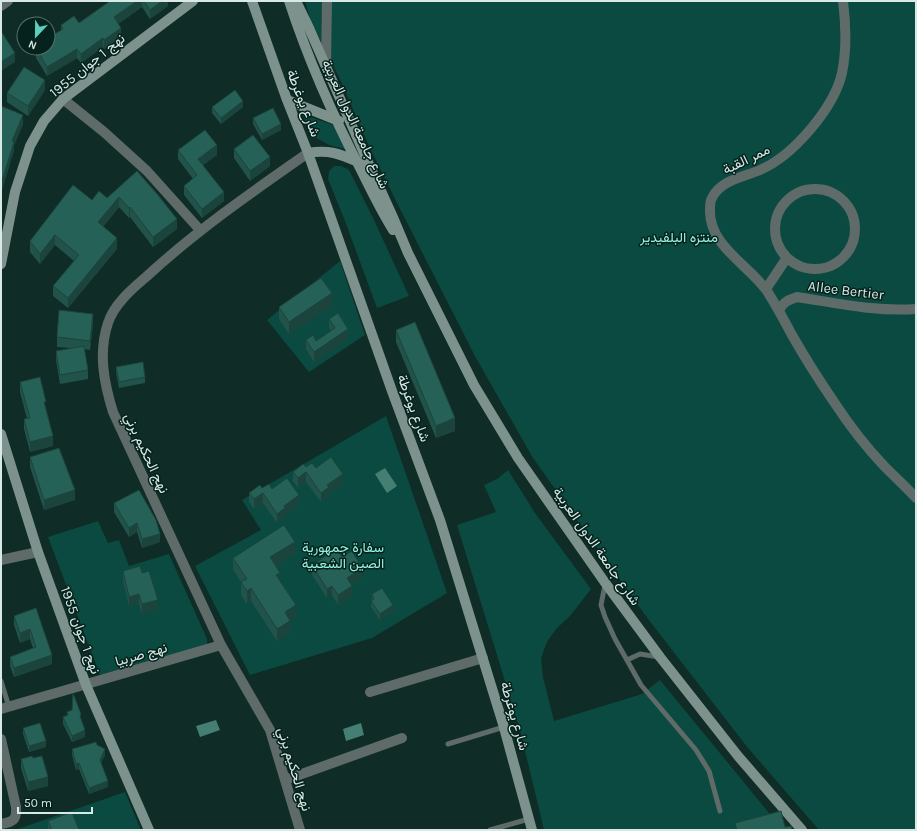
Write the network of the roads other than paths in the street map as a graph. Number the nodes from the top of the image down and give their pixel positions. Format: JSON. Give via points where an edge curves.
{"nodes":[{"id":1,"x":8,"y":1,"type":"edge"},
{"id":2,"x":193,"y":1,"type":"edge"},
{"id":3,"x":252,"y":1,"type":"edge"},
{"id":4,"x":289,"y":1,"type":"edge"},
{"id":5,"x":296,"y":1,"type":"edge"},
{"id":6,"x":328,"y":1,"type":"edge"},
{"id":7,"x":843,"y":1,"type":"edge"},
{"id":8,"x":1,"y":6,"type":"edge"},
{"id":9,"x":326,"y":65,"type":"junction"},
{"id":10,"x":64,"y":99,"type":"junction"},
{"id":11,"x":286,"y":100,"type":"junction"},
{"id":12,"x":335,"y":119,"type":"junction"},
{"id":13,"x":353,"y":128,"type":"junction"},
{"id":14,"x":308,"y":153,"type":"junction"},
{"id":15,"x":356,"y":160,"type":"junction"},
{"id":16,"x":369,"y":166,"type":"junction"},
{"id":17,"x":200,"y":230,"type":"junction"},
{"id":18,"x":408,"y":253,"type":"junction"},
{"id":19,"x":786,"y":258,"type":"junction"},
{"id":20,"x":1,"y":264,"type":"edge"},
{"id":21,"x":766,"y":289,"type":"junction"},
{"id":22,"x":916,"y":309,"type":"edge"},
{"id":23,"x":779,"y":311,"type":"junction"},
{"id":24,"x":1,"y":434,"type":"edge"},
{"id":25,"x":916,"y":498,"type":"edge"},
{"id":26,"x":38,"y":552,"type":"junction"},
{"id":27,"x":1,"y":560,"type":"edge"},
{"id":28,"x":606,"y":584,"type":"junction"},
{"id":29,"x":221,"y":645,"type":"junction"},
{"id":30,"x":660,"y":657,"type":"junction"},
{"id":31,"x":483,"y":658,"type":"junction"},
{"id":32,"x":627,"y":660,"type":"junction"},
{"id":33,"x":1,"y":681,"type":"edge"},
{"id":34,"x":86,"y":685,"type":"junction"},
{"id":35,"x":370,"y":692,"type":"dead end"},
{"id":36,"x":5,"y":708,"type":"edge"},
{"id":37,"x":504,"y":727,"type":"junction"},
{"id":38,"x":402,"y":738,"type":"dead end"},
{"id":39,"x":1,"y":739,"type":"edge"},
{"id":40,"x":448,"y":744,"type":"dead end"},
{"id":41,"x":284,"y":780,"type":"junction"},
{"id":42,"x":720,"y":811,"type":"dead end"},
{"id":43,"x":529,"y":819,"type":"junction"},
{"id":44,"x":1,"y":824,"type":"edge"},
{"id":45,"x":149,"y":830,"type":"edge"},
{"id":46,"x":300,"y":830,"type":"edge"},
{"id":47,"x":490,"y":830,"type":"edge"},
{"id":48,"x":532,"y":830,"type":"edge"},
{"id":49,"x":802,"y":830,"type":"edge"}],
"edges":[{"from":1,"to":8,"type":"street"},
{"from":2,"to":10,"type":"street","name":"نهج 1 جوان 1955"},
{"from":3,"to":11,"type":"street","name":"شارع يوغرطة"},
{"from":4,"to":12,"type":"street","name":"شارع جامعة الدول العربية"},
{"from":5,"to":9,"type":"street","name":"شارع جامعة الدول العربية"},
{"from":6,"to":9,"type":"street"},
{"from":7,"to":21,"type":"street","name":"ممر القبة","via":[[846,32],[842,74],[825,110],[809,131],[778,160],[761,170],[729,182],[712,198],[712,228],[738,262]]},
{"from":9,"to":13,"type":"street","name":"شارع جامعة الدول العربية"},
{"from":10,"to":17,"type":"street","via":[[147,171]]},
{"from":10,"to":20,"type":"street","name":"نهج 1 جوان 1955","via":[[44,121],[30,146],[15,192]]},
{"from":11,"to":12,"type":"street"},
{"from":11,"to":14,"type":"street","name":"شارع يوغرطة"},
{"from":12,"to":13,"type":"street"},
{"from":12,"to":15,"type":"street","name":"شارع جامعة الدول العربية"},
{"from":13,"to":16,"type":"street","name":"شارع جامعة الدول العربية"},
{"from":14,"to":15,"type":"street","via":[[329,151]]},
{"from":14,"to":17,"type":"street","name":"نهج الحكيم برني"},
{"from":14,"to":31,"type":"street","name":"شارع يوغرطة","via":[[440,520]]},
{"from":15,"to":16,"type":"street"},
{"from":15,"to":18,"type":"street","name":"شارع جامعة الدول العربية"},
{"from":16,"to":18,"type":"street","name":"شارع جامعة الدول العربية"},
{"from":17,"to":29,"type":"street","name":"نهج الحكيم برني","via":[[119,303],[108,321],[104,339],[103,372],[113,412]]},
{"from":18,"to":28,"type":"street","name":"شارع جامعة الدول العربية","via":[[474,385],[518,458]]},
{"from":19,"to":19,"type":"street","via":[[796,266],[818,270],[830,267],[848,253],[853,242],[854,219],[841,199],[829,192],[816,189],[802,191],[790,197],[780,207],[775,220],[774,234],[778,247]]},
{"from":19,"to":21,"type":"street"},
{"from":21,"to":23,"type":"street","name":"ممر القبة"},
{"from":22,"to":23,"type":"street","name":"Allee Bertier","via":[[857,307],[797,298],[782,304]]},
{"from":23,"to":25,"type":"street","name":"ممر القبة","via":[[808,362],[844,416],[881,462]]},
{"from":24,"to":26,"type":"street","name":"نهج 1 جوان 1955"},
{"from":26,"to":27,"type":"street"},
{"from":26,"to":34,"type":"street","name":"نهج 1 جوان 1955"},
{"from":28,"to":30,"type":"street","name":"شارع جامعة الدول العربية"},
{"from":28,"to":32,"type":"lane","via":[[601,604],[615,639]]},
{"from":29,"to":34,"type":"street","name":"نهج صربيا"},
{"from":29,"to":41,"type":"street","name":"نهج الحكيم برني","via":[[270,730]]},
{"from":30,"to":32,"type":"lane","via":[[640,654]]},
{"from":30,"to":49,"type":"street","name":"شارع جامعة الدول العربية","via":[[738,756]]},
{"from":31,"to":35,"type":"street"},
{"from":31,"to":37,"type":"street","name":"شارع يوغرطة"},
{"from":32,"to":42,"type":"lane","via":[[641,685],[696,750],[709,771]]},
{"from":33,"to":36,"type":"lane"},
{"from":34,"to":36,"type":"street","name":"نهج صربيا"},
{"from":34,"to":45,"type":"street","name":"نهج 1 جوان 1955"},
{"from":37,"to":40,"type":"lane"},
{"from":37,"to":43,"type":"street","name":"شارع يوغرطة"},
{"from":38,"to":41,"type":"street"},
{"from":39,"to":44,"type":"street","via":[[16,807],[14,819]]},
{"from":41,"to":46,"type":"street","name":"نهج الحكيم برني"},
{"from":43,"to":47,"type":"lane"},
{"from":43,"to":48,"type":"street","name":"شارع يوغرطة"}]}
